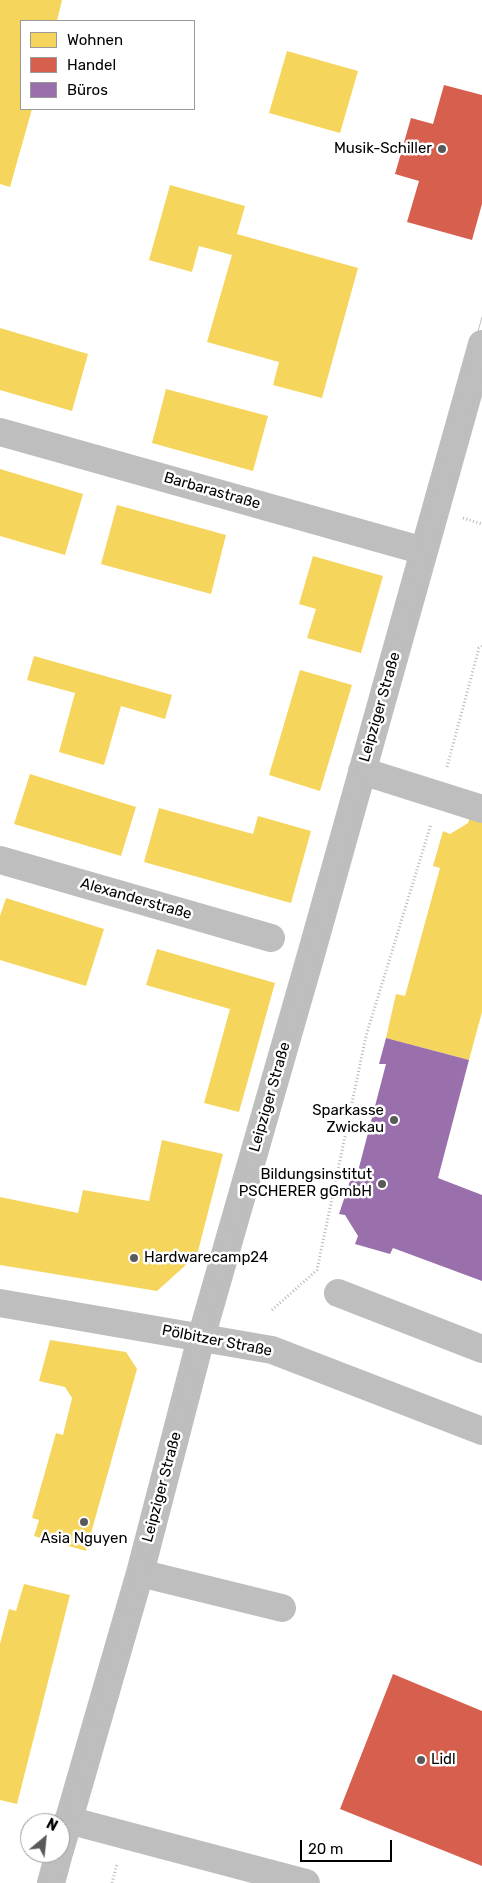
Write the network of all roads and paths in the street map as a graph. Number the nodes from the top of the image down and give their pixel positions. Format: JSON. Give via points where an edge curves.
{"nodes":[{"id":1,"x":482,"y":344,"type":"edge"},
{"id":2,"x":0,"y":432,"type":"edge"},
{"id":3,"x":424,"y":551,"type":"junction"},
{"id":4,"x":482,"y":646,"type":"edge"},
{"id":5,"x":362,"y":770,"type":"junction"},
{"id":6,"x":439,"y":796,"type":"junction"},
{"id":7,"x":482,"y":808,"type":"edge"},
{"id":8,"x":0,"y":860,"type":"edge"},
{"id":9,"x":271,"y":938,"type":"dead end"},
{"id":10,"x":338,"y":1293,"type":"dead end"},
{"id":11,"x":0,"y":1304,"type":"edge"},
{"id":12,"x":272,"y":1310,"type":"dead end"},
{"id":13,"x":200,"y":1338,"type":"junction"},
{"id":14,"x":482,"y":1349,"type":"edge"},
{"id":15,"x":482,"y":1431,"type":"edge"},
{"id":16,"x":140,"y":1573,"type":"junction"},
{"id":17,"x":282,"y":1608,"type":"dead end"},
{"id":18,"x":70,"y":1813,"type":"edge"},
{"id":19,"x":70,"y":1821,"type":"edge"},
{"id":20,"x":57,"y":1863,"type":"edge"},
{"id":21,"x":51,"y":1883,"type":"edge"},
{"id":22,"x":306,"y":1883,"type":"edge"}],
"edges":[{"from":1,"to":3,"type":"street","name":"Leipziger Straße"},
{"from":2,"to":3,"type":"street","name":"Barbarastraße"},
{"from":3,"to":5,"type":"street","name":"Leipziger Straße"},
{"from":4,"to":6,"type":"path"},
{"from":5,"to":6,"type":"street"},
{"from":5,"to":13,"type":"street","name":"Leipziger Straße"},
{"from":6,"to":7,"type":"street"},
{"from":6,"to":12,"type":"path","via":[[366,1036],[317,1270]]},
{"from":8,"to":9,"type":"street","name":"Alexanderstraße"},
{"from":10,"to":14,"type":"street"},
{"from":11,"to":13,"type":"street","name":"Pölbitzer Straße"},
{"from":13,"to":15,"type":"street","name":"Pölbitzer Straße","via":[[272,1350]]},
{"from":13,"to":16,"type":"street","name":"Leipziger Straße"},
{"from":16,"to":17,"type":"street"},
{"from":16,"to":18,"type":"street","name":"Leipziger Straße"},
{"from":19,"to":22,"type":"street"},
{"from":20,"to":21,"type":"street","name":"Leipziger Straße"}]}
